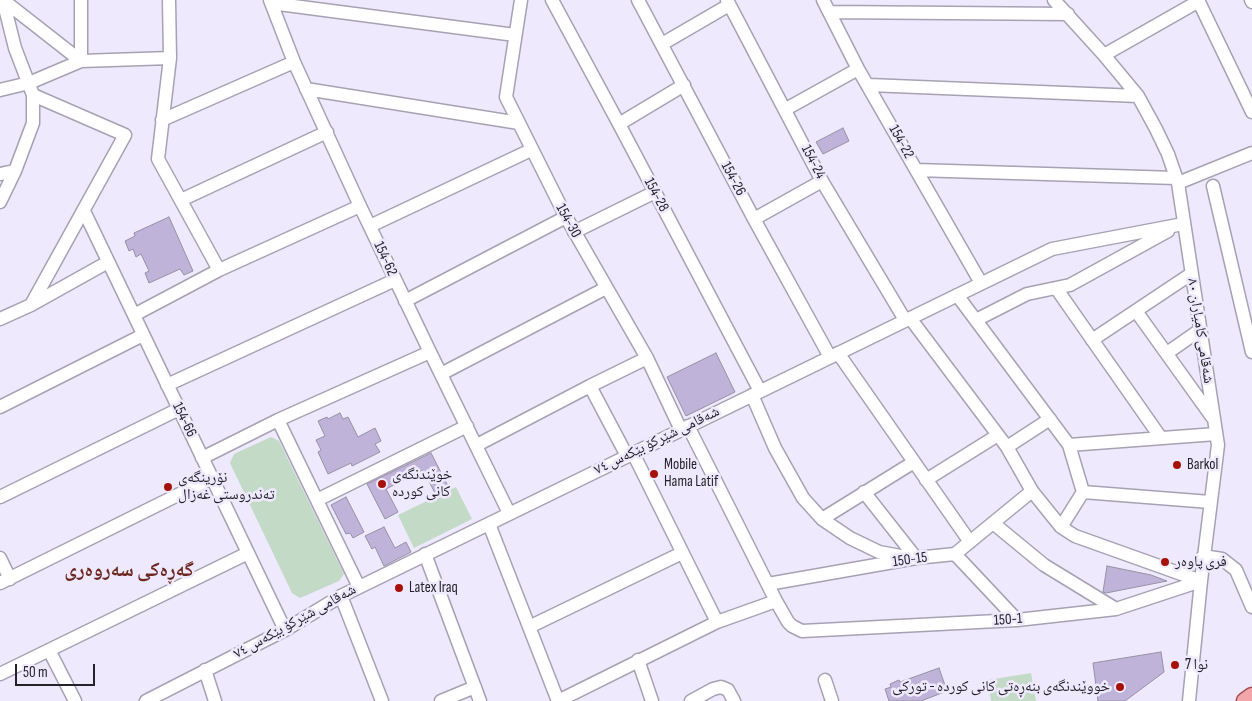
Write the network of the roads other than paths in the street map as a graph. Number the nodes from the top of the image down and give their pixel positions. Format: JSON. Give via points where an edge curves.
{"nodes":[{"id":1,"x":81,"y":0,"type":"edge"},
{"id":2,"x":521,"y":0,"type":"edge"},
{"id":3,"x":552,"y":0,"type":"edge"},
{"id":4,"x":638,"y":0,"type":"edge"},
{"id":5,"x":823,"y":0,"type":"edge"},
{"id":6,"x":1054,"y":0,"type":"edge"},
{"id":7,"x":1198,"y":0,"type":"edge"},
{"id":8,"x":170,"y":1,"type":"edge"},
{"id":9,"x":270,"y":1,"type":"edge"},
{"id":10,"x":728,"y":2,"type":"edge"},
{"id":11,"x":4,"y":4,"type":"edge"},
{"id":12,"x":829,"y":12,"type":"junction"},
{"id":13,"x":1068,"y":14,"type":"junction"},
{"id":14,"x":515,"y":35,"type":"junction"},
{"id":15,"x":662,"y":44,"type":"junction"},
{"id":16,"x":1104,"y":55,"type":"junction"},
{"id":17,"x":170,"y":58,"type":"junction"},
{"id":18,"x":81,"y":61,"type":"junction"},
{"id":19,"x":294,"y":62,"type":"junction"},
{"id":20,"x":858,"y":69,"type":"junction"},
{"id":21,"x":869,"y":85,"type":"junction"},
{"id":22,"x":684,"y":86,"type":"junction"},
{"id":23,"x":31,"y":89,"type":"junction"},
{"id":24,"x":306,"y":89,"type":"junction"},
{"id":25,"x":0,"y":90,"type":"edge"},
{"id":26,"x":1138,"y":96,"type":"junction"},
{"id":27,"x":506,"y":97,"type":"junction"},
{"id":28,"x":786,"y":109,"type":"junction"},
{"id":29,"x":1252,"y":112,"type":"edge"},
{"id":30,"x":162,"y":120,"type":"junction"},
{"id":31,"x":502,"y":121,"type":"junction"},
{"id":32,"x":519,"y":124,"type":"junction"},
{"id":33,"x":619,"y":124,"type":"junction"},
{"id":34,"x":327,"y":132,"type":"junction"},
{"id":35,"x":531,"y":150,"type":"junction"},
{"id":36,"x":1252,"y":153,"type":"edge"},
{"id":37,"x":916,"y":170,"type":"junction"},
{"id":38,"x":15,"y":171,"type":"junction"},
{"id":39,"x":0,"y":174,"type":"edge"},
{"id":40,"x":1177,"y":180,"type":"junction"},
{"id":41,"x":822,"y":181,"type":"junction"},
{"id":42,"x":1213,"y":186,"type":"dead end"},
{"id":43,"x":655,"y":192,"type":"junction"},
{"id":44,"x":181,"y":200,"type":"junction"},
{"id":45,"x":0,"y":202,"type":"edge"},
{"id":46,"x":360,"y":206,"type":"junction"},
{"id":47,"x":84,"y":211,"type":"junction"},
{"id":48,"x":566,"y":217,"type":"junction"},
{"id":49,"x":754,"y":219,"type":"junction"},
{"id":50,"x":1180,"y":225,"type":"junction"},
{"id":51,"x":370,"y":226,"type":"junction"},
{"id":52,"x":574,"y":232,"type":"junction"},
{"id":53,"x":108,"y":262,"type":"junction"},
{"id":54,"x":219,"y":270,"type":"junction"},
{"id":55,"x":1191,"y":274,"type":"junction"},
{"id":56,"x":395,"y":280,"type":"junction"},
{"id":57,"x":981,"y":283,"type":"junction"},
{"id":58,"x":606,"y":288,"type":"junction"},
{"id":59,"x":1056,"y":288,"type":"junction"},
{"id":60,"x":957,"y":295,"type":"junction"},
{"id":61,"x":406,"y":301,"type":"junction"},
{"id":62,"x":31,"y":305,"type":"junction"},
{"id":63,"x":1136,"y":311,"type":"junction"},
{"id":64,"x":134,"y":315,"type":"junction"},
{"id":65,"x":0,"y":319,"type":"edge"},
{"id":66,"x":908,"y":319,"type":"junction"},
{"id":67,"x":976,"y":320,"type":"junction"},
{"id":68,"x":1200,"y":330,"type":"junction"},
{"id":69,"x":143,"y":335,"type":"junction"},
{"id":70,"x":1092,"y":340,"type":"junction"},
{"id":71,"x":430,"y":352,"type":"junction"},
{"id":72,"x":1252,"y":352,"type":"edge"},
{"id":73,"x":1167,"y":353,"type":"junction"},
{"id":74,"x":834,"y":355,"type":"junction"},
{"id":75,"x":646,"y":358,"type":"junction"},
{"id":76,"x":441,"y":374,"type":"junction"},
{"id":77,"x":167,"y":385,"type":"junction"},
{"id":78,"x":590,"y":386,"type":"junction"},
{"id":79,"x":756,"y":393,"type":"junction"},
{"id":80,"x":0,"y":407,"type":"edge"},
{"id":81,"x":179,"y":409,"type":"junction"},
{"id":82,"x":1050,"y":419,"type":"junction"},
{"id":83,"x":278,"y":420,"type":"junction"},
{"id":84,"x":1214,"y":420,"type":"junction"},
{"id":85,"x":467,"y":426,"type":"junction"},
{"id":86,"x":684,"y":428,"type":"junction"},
{"id":87,"x":1216,"y":434,"type":"junction"},
{"id":88,"x":998,"y":435,"type":"junction"},
{"id":89,"x":1161,"y":438,"type":"junction"},
{"id":90,"x":477,"y":445,"type":"junction"},
{"id":91,"x":1070,"y":445,"type":"junction"},
{"id":92,"x":1007,"y":447,"type":"junction"},
{"id":93,"x":630,"y":454,"type":"junction"},
{"id":94,"x":202,"y":458,"type":"junction"},
{"id":95,"x":914,"y":462,"type":"junction"},
{"id":96,"x":212,"y":478,"type":"junction"},
{"id":97,"x":926,"y":480,"type":"junction"},
{"id":98,"x":864,"y":492,"type":"junction"},
{"id":99,"x":1032,"y":492,"type":"junction"},
{"id":100,"x":1083,"y":492,"type":"junction"},
{"id":101,"x":0,"y":498,"type":"edge"},
{"id":102,"x":317,"y":500,"type":"junction"},
{"id":103,"x":1210,"y":502,"type":"junction"},
{"id":104,"x":509,"y":514,"type":"junction"},
{"id":105,"x":822,"y":519,"type":"junction"},
{"id":106,"x":992,"y":523,"type":"junction"},
{"id":107,"x":489,"y":524,"type":"junction"},
{"id":108,"x":1061,"y":527,"type":"junction"},
{"id":109,"x":970,"y":542,"type":"junction"},
{"id":110,"x":248,"y":553,"type":"junction"},
{"id":111,"x":682,"y":553,"type":"junction"},
{"id":112,"x":425,"y":554,"type":"junction"},
{"id":113,"x":955,"y":554,"type":"junction"},
{"id":114,"x":1204,"y":556,"type":"junction"},
{"id":115,"x":0,"y":558,"type":"edge"},
{"id":116,"x":916,"y":558,"type":"junction"},
{"id":117,"x":5,"y":581,"type":"edge"},
{"id":118,"x":1200,"y":581,"type":"junction"},
{"id":119,"x":768,"y":584,"type":"junction"},
{"id":120,"x":360,"y":587,"type":"junction"},
{"id":121,"x":341,"y":596,"type":"junction"},
{"id":122,"x":776,"y":602,"type":"junction"},
{"id":123,"x":1252,"y":607,"type":"edge"},
{"id":124,"x":1116,"y":610,"type":"junction"},
{"id":125,"x":1017,"y":620,"type":"junction"},
{"id":126,"x":717,"y":622,"type":"junction"},
{"id":127,"x":529,"y":627,"type":"junction"},
{"id":128,"x":284,"y":630,"type":"junction"},
{"id":129,"x":810,"y":631,"type":"joint"},
{"id":130,"x":49,"y":650,"type":"junction"},
{"id":131,"x":638,"y":660,"type":"junction"},
{"id":132,"x":204,"y":670,"type":"junction"},
{"id":133,"x":0,"y":674,"type":"edge"},
{"id":134,"x":825,"y":680,"type":"dead end"},
{"id":135,"x":475,"y":687,"type":"junction"},
{"id":136,"x":1252,"y":696,"type":"edge"},
{"id":137,"x":733,"y":698,"type":"edge"},
{"id":138,"x":75,"y":701,"type":"edge"},
{"id":139,"x":146,"y":701,"type":"edge"},
{"id":140,"x":215,"y":701,"type":"edge"},
{"id":141,"x":382,"y":701,"type":"edge"},
{"id":142,"x":441,"y":701,"type":"edge"},
{"id":143,"x":480,"y":701,"type":"edge"},
{"id":144,"x":558,"y":701,"type":"edge"},
{"id":145,"x":652,"y":701,"type":"edge"},
{"id":146,"x":691,"y":701,"type":"edge"},
{"id":147,"x":832,"y":701,"type":"edge"},
{"id":148,"x":1189,"y":701,"type":"edge"},
{"id":149,"x":1245,"y":701,"type":"edge"}],
"edges":[{"from":1,"to":18,"type":"street"},
{"from":2,"to":14,"type":"street"},
{"from":3,"to":33,"type":"street","name":"154-28"},
{"from":4,"to":15,"type":"street","name":"154-26"},
{"from":5,"to":12,"type":"street","name":"154-22"},
{"from":6,"to":13,"type":"street","name":"شەقامی کامیاران ٨٠"},
{"from":7,"to":16,"type":"street"},
{"from":7,"to":29,"type":"street"},
{"from":8,"to":17,"type":"street"},
{"from":9,"to":14,"type":"street"},
{"from":9,"to":19,"type":"street","name":"154-62"},
{"from":10,"to":15,"type":"street"},
{"from":10,"to":28,"type":"street","name":"154-24"},
{"from":11,"to":18,"type":"street"},
{"from":11,"to":23,"type":"street","via":[[15,48]]},
{"from":12,"to":13,"type":"street"},
{"from":12,"to":20,"type":"street","name":"154-22"},
{"from":13,"to":16,"type":"street","name":"شەقامی کامیاران ٨٠"},
{"from":14,"to":27,"type":"street"},
{"from":15,"to":22,"type":"street","name":"154-26"},
{"from":16,"to":26,"type":"street","name":"شەقامی کامیاران ٨٠"},
{"from":17,"to":18,"type":"street"},
{"from":17,"to":30,"type":"street"},
{"from":18,"to":23,"type":"street"},
{"from":19,"to":24,"type":"street","name":"154-62"},
{"from":19,"to":30,"type":"street"},
{"from":20,"to":21,"type":"street","name":"154-22"},
{"from":20,"to":28,"type":"street"},
{"from":21,"to":26,"type":"street"},
{"from":21,"to":37,"type":"street","name":"154-22"},
{"from":22,"to":33,"type":"street"},
{"from":22,"to":49,"type":"street","name":"154-26"},
{"from":23,"to":25,"type":"street"},
{"from":23,"to":38,"type":"street","via":[[33,123]]},
{"from":23,"to":47,"type":"street","via":[[125,135]]},
{"from":24,"to":31,"type":"street"},
{"from":24,"to":34,"type":"street","name":"154-62"},
{"from":26,"to":40,"type":"street","name":"شەقامی کامیاران ٨٠"},
{"from":27,"to":31,"type":"street"},
{"from":27,"to":32,"type":"street","name":"154-30"},
{"from":28,"to":41,"type":"street","name":"154-24"},
{"from":30,"to":44,"type":"street","via":[[158,158]]},
{"from":31,"to":32,"type":"street"},
{"from":32,"to":35,"type":"street","name":"154-30"},
{"from":33,"to":43,"type":"street","name":"154-28"},
{"from":34,"to":44,"type":"street"},
{"from":34,"to":46,"type":"street","name":"154-62"},
{"from":35,"to":48,"type":"street","name":"154-30"},
{"from":35,"to":51,"type":"street"},
{"from":36,"to":40,"type":"street"},
{"from":37,"to":40,"type":"street"},
{"from":37,"to":57,"type":"street","name":"154-22"},
{"from":38,"to":39,"type":"street"},
{"from":38,"to":45,"type":"street"},
{"from":40,"to":50,"type":"street","name":"شەقامی کامیاران ٨٠"},
{"from":41,"to":49,"type":"street"},
{"from":41,"to":66,"type":"street","name":"154-24"},
{"from":42,"to":72,"type":"street"},
{"from":43,"to":52,"type":"street"},
{"from":43,"to":79,"type":"street","name":"154-28"},
{"from":44,"to":54,"type":"street"},
{"from":46,"to":51,"type":"street","name":"154-62"},
{"from":46,"to":54,"type":"street"},
{"from":47,"to":53,"type":"street","name":"154-66"},
{"from":47,"to":62,"type":"street"},
{"from":48,"to":52,"type":"street","name":"154-30"},
{"from":48,"to":61,"type":"street"},
{"from":49,"to":74,"type":"street","name":"154-26"},
{"from":50,"to":55,"type":"street","name":"شەقامی کامیاران ٨٠"},
{"from":50,"to":57,"type":"street","name":"شەقامی شێرکۆ بێکەس ٧٤","via":[[1052,248]]},
{"from":50,"to":59,"type":"street","via":[[1070,285]]},
{"from":51,"to":56,"type":"street","name":"154-62"},
{"from":52,"to":58,"type":"street","name":"154-30"},
{"from":53,"to":62,"type":"street"},
{"from":53,"to":64,"type":"street","name":"154-66"},
{"from":54,"to":64,"type":"street"},
{"from":55,"to":63,"type":"street"},
{"from":55,"to":68,"type":"street","name":"شەقامی کامیاران ٨٠"},
{"from":56,"to":61,"type":"street","name":"154-62"},
{"from":56,"to":77,"type":"street"},
{"from":57,"to":60,"type":"street","name":"شەقامی شێرکۆ بێکەس ٧٤"},
{"from":58,"to":75,"type":"street","name":"154-30"},
{"from":58,"to":76,"type":"street"},
{"from":59,"to":67,"type":"street","via":[[1027,294]]},
{"from":59,"to":70,"type":"street"},
{"from":60,"to":66,"type":"street","name":"شەقامی شێرکۆ بێکەس ٧٤"},
{"from":60,"to":67,"type":"street"},
{"from":61,"to":71,"type":"street","name":"154-62"},
{"from":62,"to":65,"type":"street"},
{"from":63,"to":70,"type":"street"},
{"from":63,"to":73,"type":"street"},
{"from":64,"to":69,"type":"street","name":"154-66"},
{"from":66,"to":74,"type":"street","name":"شەقامی شێرکۆ بێکەس ٧٤"},
{"from":66,"to":88,"type":"street","name":"154-24"},
{"from":67,"to":82,"type":"street"},
{"from":68,"to":73,"type":"street"},
{"from":68,"to":84,"type":"street","name":"شەقامی کامیاران ٨٠"},
{"from":69,"to":77,"type":"street","name":"154-66"},
{"from":69,"to":80,"type":"street"},
{"from":70,"to":89,"type":"street"},
{"from":71,"to":76,"type":"street","name":"154-62"},
{"from":71,"to":83,"type":"street"},
{"from":73,"to":84,"type":"street"},
{"from":74,"to":79,"type":"street","name":"شەقامی شێرکۆ بێکەس ٧٤"},
{"from":74,"to":95,"type":"street","name":"154-26"},
{"from":75,"to":78,"type":"street"},
{"from":75,"to":86,"type":"street","name":"154-30"},
{"from":76,"to":85,"type":"street","name":"154-62"},
{"from":77,"to":81,"type":"street","name":"154-66"},
{"from":78,"to":90,"type":"street"},
{"from":78,"to":93,"type":"street"},
{"from":79,"to":86,"type":"street","name":"شەقامی شێرکۆ بێکەس ٧٤"},
{"from":79,"to":105,"type":"street","name":"154-28","via":[[776,448],[803,498]]},
{"from":81,"to":94,"type":"street","name":"154-66"},
{"from":81,"to":101,"type":"street"},
{"from":82,"to":91,"type":"street"},
{"from":82,"to":92,"type":"street"},
{"from":83,"to":94,"type":"street"},
{"from":83,"to":102,"type":"street"},
{"from":84,"to":87,"type":"street","name":"شەقامی کامیاران ٨٠"},
{"from":85,"to":90,"type":"street","name":"154-62"},
{"from":85,"to":102,"type":"street"},
{"from":86,"to":93,"type":"street","name":"شەقامی شێرکۆ بێکەس ٧٤"},
{"from":86,"to":119,"type":"street","name":"154-30"},
{"from":87,"to":89,"type":"street"},
{"from":87,"to":103,"type":"street","name":"شەقامی کامیاران ٨٠","via":[[1218,445]]},
{"from":88,"to":92,"type":"street","name":"154-24"},
{"from":88,"to":97,"type":"street"},
{"from":89,"to":91,"type":"street"},
{"from":90,"to":104,"type":"street","name":"154-62"},
{"from":91,"to":100,"type":"street"},
{"from":92,"to":99,"type":"street","name":"154-24"},
{"from":93,"to":104,"type":"street","name":"شەقامی شێرکۆ بێکەس ٧٤"},
{"from":93,"to":111,"type":"street"},
{"from":94,"to":96,"type":"street","name":"154-66"},
{"from":95,"to":97,"type":"street","name":"154-26"},
{"from":95,"to":98,"type":"street"},
{"from":96,"to":110,"type":"street","name":"154-66"},
{"from":96,"to":117,"type":"street"},
{"from":97,"to":109,"type":"street","name":"154-26"},
{"from":98,"to":105,"type":"street"},
{"from":98,"to":116,"type":"street"},
{"from":99,"to":106,"type":"street"},
{"from":99,"to":108,"type":"street","name":"154-24"},
{"from":100,"to":103,"type":"street"},
{"from":100,"to":108,"type":"street"},
{"from":102,"to":120,"type":"street"},
{"from":103,"to":114,"type":"street","name":"شەقامی کامیاران ٨٠"},
{"from":104,"to":107,"type":"street","name":"شەقامی شێرکۆ بێکەس ٧٤"},
{"from":105,"to":116,"type":"street","name":"154-28","via":[[879,552]]},
{"from":106,"to":109,"type":"street"},
{"from":106,"to":124,"type":"street","via":[[1044,565]]},
{"from":107,"to":112,"type":"street","name":"شەقامی شێرکۆ بێکەس ٧٤"},
{"from":107,"to":127,"type":"street"},
{"from":108,"to":118,"type":"street","via":[[1075,536]]},
{"from":109,"to":113,"type":"street"},
{"from":110,"to":128,"type":"street","name":"154-66"},
{"from":110,"to":130,"type":"street"},
{"from":111,"to":126,"type":"street"},
{"from":111,"to":127,"type":"street"},
{"from":112,"to":120,"type":"street","name":"شەقامی شێرکۆ بێکەس ٧٤"},
{"from":112,"to":135,"type":"street"},
{"from":113,"to":116,"type":"street","name":"150-15"},
{"from":113,"to":125,"type":"street"},
{"from":114,"to":118,"type":"street","name":"شەقامی کامیاران ٨٠"},
{"from":114,"to":123,"type":"street","via":[[1222,559],[1236,570]]},
{"from":115,"to":117,"type":"street"},
{"from":116,"to":119,"type":"street","name":"150-15"},
{"from":118,"to":124,"type":"street","name":"150-1"},
{"from":118,"to":148,"type":"street","name":"شەقامی کامیاران ٨٠"},
{"from":119,"to":122,"type":"street","name":"154-30"},
{"from":120,"to":121,"type":"street","name":"شەقامی شێرکۆ بێکەس ٧٤"},
{"from":121,"to":128,"type":"street","name":"شەقامی شێرکۆ بێکەس ٧٤"},
{"from":121,"to":141,"type":"street"},
{"from":122,"to":126,"type":"street"},
{"from":122,"to":129,"type":"street","name":"154-30","via":[[792,626]]},
{"from":124,"to":125,"type":"street","name":"150-1"},
{"from":125,"to":129,"type":"street","name":"150-1"},
{"from":126,"to":131,"type":"street"},
{"from":127,"to":144,"type":"street"},
{"from":128,"to":132,"type":"street","name":"شەقامی شێرکۆ بێکەس ٧٤"},
{"from":130,"to":133,"type":"street"},
{"from":130,"to":138,"type":"street"},
{"from":131,"to":144,"type":"street"},
{"from":131,"to":145,"type":"street"},
{"from":132,"to":139,"type":"street","name":"شەقامی شێرکۆ بێکەس ٧٤"},
{"from":132,"to":140,"type":"street"},
{"from":134,"to":147,"type":"street"},
{"from":135,"to":142,"type":"street"},
{"from":135,"to":143,"type":"street"},
{"from":136,"to":149,"type":"main road"},
{"from":137,"to":146,"type":"street","via":[[728,690],[721,687]]}]}
